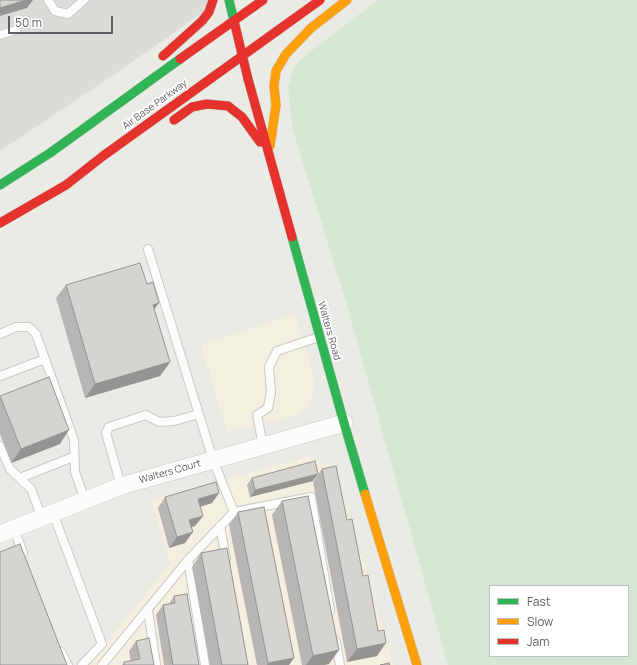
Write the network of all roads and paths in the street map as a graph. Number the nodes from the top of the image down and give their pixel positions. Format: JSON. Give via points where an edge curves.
{"nodes":[{"id":1,"x":48,"y":0,"type":"edge"},
{"id":2,"x":84,"y":0,"type":"edge"},
{"id":3,"x":213,"y":0,"type":"edge"},
{"id":4,"x":229,"y":0,"type":"edge"},
{"id":5,"x":263,"y":0,"type":"edge"},
{"id":6,"x":320,"y":0,"type":"edge"},
{"id":7,"x":347,"y":0,"type":"edge"},
{"id":8,"x":234,"y":21,"type":"junction"},
{"id":9,"x":16,"y":30,"type":"dead end"},
{"id":10,"x":0,"y":35,"type":"edge"},
{"id":11,"x":242,"y":56,"type":"junction"},
{"id":12,"x":155,"y":64,"type":"dead end"},
{"id":13,"x":143,"y":75,"type":"dead end"},
{"id":14,"x":117,"y":105,"type":"junction"},
{"id":15,"x":166,"y":126,"type":"dead end"},
{"id":16,"x":268,"y":153,"type":"junction"},
{"id":17,"x":94,"y":175,"type":"dead end"},
{"id":18,"x":0,"y":185,"type":"edge"},
{"id":19,"x":66,"y":185,"type":"junction"},
{"id":20,"x":0,"y":223,"type":"edge"},
{"id":21,"x":148,"y":249,"type":"dead end"},
{"id":22,"x":0,"y":334,"type":"edge"},
{"id":23,"x":320,"y":337,"type":"junction"},
{"id":24,"x":45,"y":359,"type":"junction"},
{"id":25,"x":0,"y":376,"type":"edge"},
{"id":26,"x":199,"y":414,"type":"junction"},
{"id":27,"x":344,"y":422,"type":"junction"},
{"id":28,"x":0,"y":446,"type":"edge"},
{"id":29,"x":263,"y":446,"type":"junction"},
{"id":30,"x":73,"y":457,"type":"junction"},
{"id":31,"x":213,"y":460,"type":"junction"},
{"id":32,"x":20,"y":478,"type":"junction"},
{"id":33,"x":121,"y":486,"type":"junction"},
{"id":34,"x":85,"y":500,"type":"junction"},
{"id":35,"x":234,"y":512,"type":"junction"},
{"id":36,"x":47,"y":515,"type":"junction"},
{"id":37,"x":220,"y":526,"type":"junction"},
{"id":38,"x":7,"y":531,"type":"edge"},
{"id":39,"x":188,"y":560,"type":"junction"},
{"id":40,"x":27,"y":564,"type":"edge"},
{"id":41,"x":228,"y":565,"type":"edge"},
{"id":42,"x":148,"y":610,"type":"junction"},
{"id":43,"x":332,"y":619,"type":"edge"},
{"id":44,"x":334,"y":634,"type":"edge"},
{"id":45,"x":57,"y":642,"type":"edge"},
{"id":46,"x":68,"y":665,"type":"edge"},
{"id":47,"x":82,"y":665,"type":"edge"},
{"id":48,"x":102,"y":665,"type":"edge"},
{"id":49,"x":156,"y":665,"type":"edge"},
{"id":50,"x":205,"y":665,"type":"edge"},
{"id":51,"x":340,"y":665,"type":"edge"},
{"id":52,"x":417,"y":665,"type":"edge"}],
"edges":[{"from":1,"to":2,"type":"lane","via":[[55,11],[68,14]]},
{"from":3,"to":12,"type":"main road","via":[[209,12],[202,21]]},
{"from":4,"to":8,"type":"main road","name":"Walters Road"},
{"from":5,"to":8,"type":"main road"},
{"from":6,"to":11,"type":"main road","name":"Air Base Parkway"},
{"from":7,"to":16,"type":"main road","via":[[311,28],[286,54],[276,71],[276,105]]},
{"from":8,"to":11,"type":"main road","name":"Walters Road"},
{"from":8,"to":14,"type":"main road"},
{"from":9,"to":10,"type":"lane"},
{"from":11,"to":16,"type":"main road","name":"Walters Road"},
{"from":11,"to":19,"type":"main road","name":"Air Base Parkway"},
{"from":13,"to":14,"type":"main road"},
{"from":14,"to":18,"type":"main road"},
{"from":15,"to":16,"type":"main road","via":[[192,108],[207,104],[228,106],[242,117]]},
{"from":16,"to":23,"type":"main road","name":"Walters Road"},
{"from":17,"to":19,"type":"main road"},
{"from":19,"to":20,"type":"main road","name":"Air Base Parkway"},
{"from":21,"to":26,"type":"lane"},
{"from":22,"to":24,"type":"lane","via":[[16,327],[29,327],[36,334]]},
{"from":23,"to":27,"type":"main road","name":"Walters Road"},
{"from":23,"to":29,"type":"lane","via":[[278,351],[269,367],[271,392],[268,408],[257,415]]},
{"from":24,"to":25,"type":"lane"},
{"from":24,"to":30,"type":"lane","via":[[74,440]]},
{"from":26,"to":31,"type":"lane"},
{"from":26,"to":33,"type":"lane","via":[[159,422],[146,415],[109,427],[106,433]]},
{"from":27,"to":29,"type":"street","name":"Walters Court"},
{"from":27,"to":52,"type":"main road","name":"Walters Road"},
{"from":28,"to":32,"type":"lane","via":[[10,468]]},
{"from":29,"to":31,"type":"street","name":"Walters Court"},
{"from":30,"to":32,"type":"lane"},
{"from":30,"to":34,"type":"lane","via":[[75,472]]},
{"from":31,"to":33,"type":"street","name":"Walters Court"},
{"from":31,"to":35,"type":"lane"},
{"from":32,"to":36,"type":"lane","via":[[31,489]]},
{"from":33,"to":34,"type":"street","name":"Walters Court"},
{"from":34,"to":36,"type":"street","name":"Walters Court"},
{"from":35,"to":37,"type":"lane"},
{"from":35,"to":43,"type":"lane","via":[[263,510],[311,498]]},
{"from":36,"to":38,"type":"street","name":"Walters Court"},
{"from":36,"to":47,"type":"lane","via":[[102,644]]},
{"from":37,"to":39,"type":"lane"},
{"from":37,"to":41,"type":"lane"},
{"from":38,"to":40,"type":"lane"},
{"from":39,"to":42,"type":"lane"},
{"from":39,"to":50,"type":"lane"},
{"from":42,"to":48,"type":"lane"},
{"from":42,"to":49,"type":"lane"},
{"from":44,"to":51,"type":"lane"},
{"from":45,"to":46,"type":"lane"}]}
